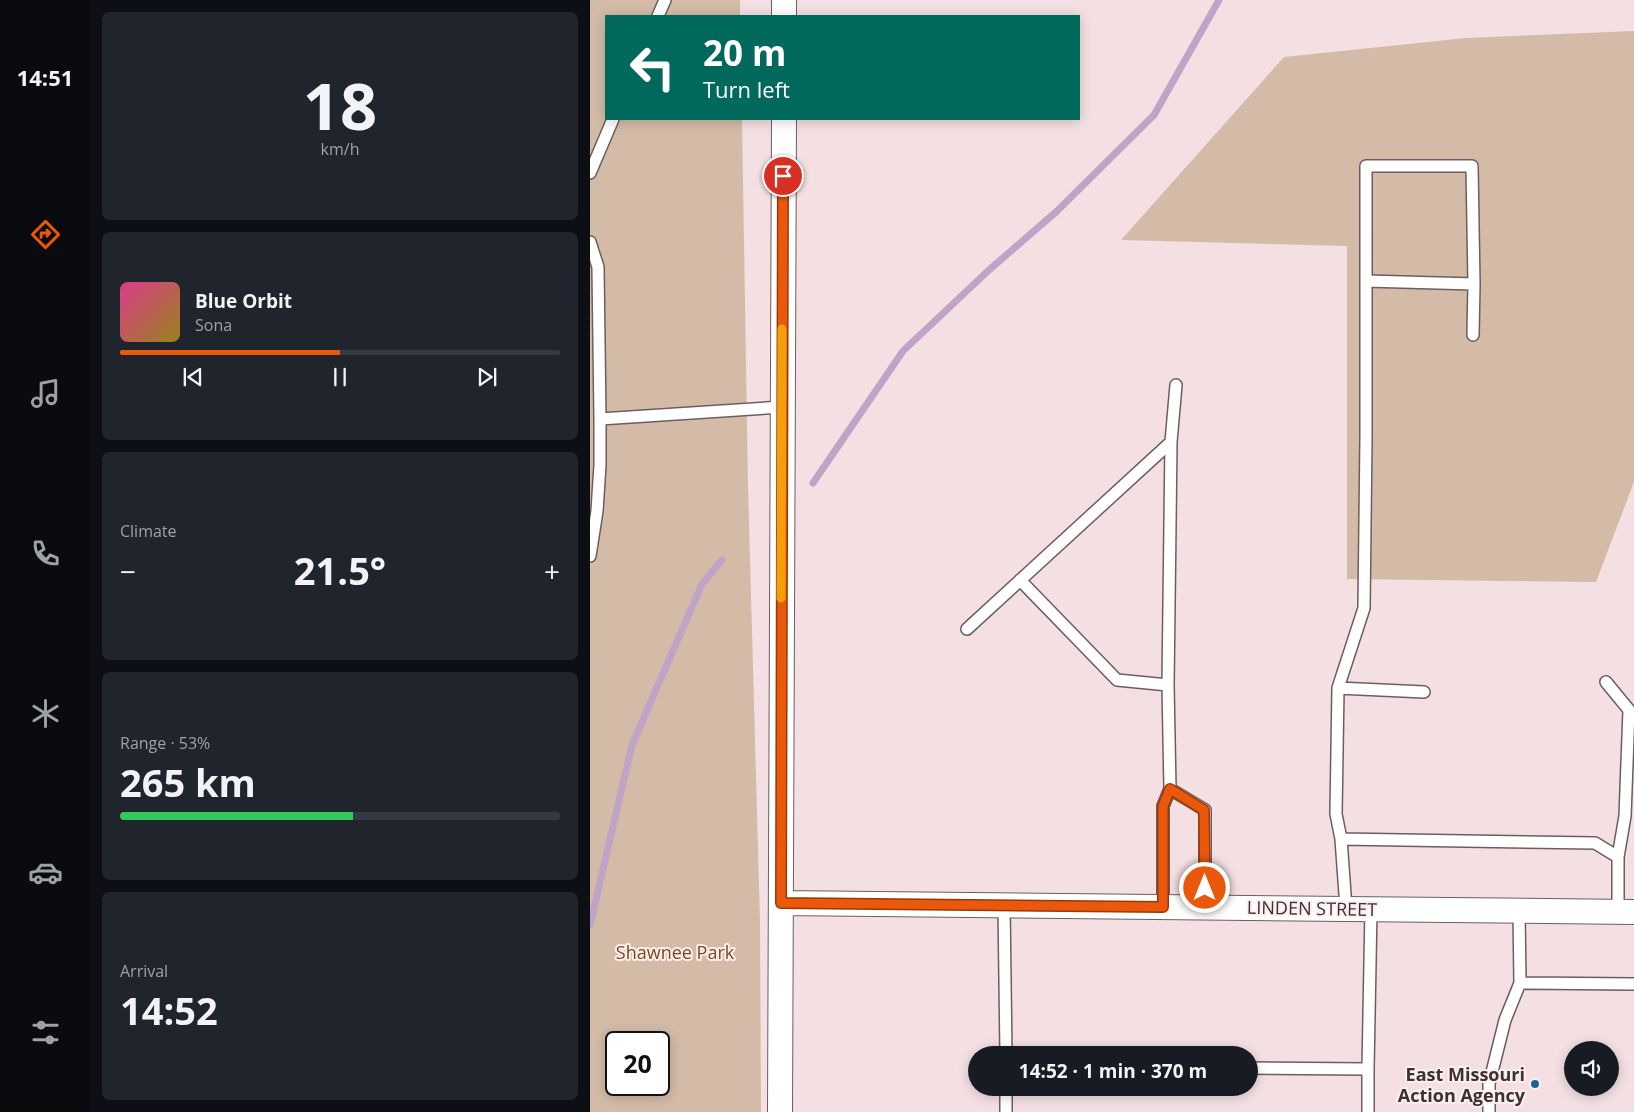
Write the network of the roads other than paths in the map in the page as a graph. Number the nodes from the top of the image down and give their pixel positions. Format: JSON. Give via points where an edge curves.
{"nodes":[{"id":1,"x":665,"y":0,"type":"edge"},
{"id":2,"x":784,"y":0,"type":"edge"},
{"id":3,"x":658,"y":15,"type":"edge"},
{"id":4,"x":784,"y":15,"type":"edge"},
{"id":5,"x":614,"y":120,"type":"edge"},
{"id":6,"x":784,"y":120,"type":"edge"},
{"id":7,"x":590,"y":173,"type":"edge"},
{"id":8,"x":590,"y":242,"type":"edge"},
{"id":9,"x":1366,"y":281,"type":"junction"},
{"id":10,"x":1474,"y":284,"type":"junction"},
{"id":11,"x":1473,"y":335,"type":"dead end"},
{"id":12,"x":1176,"y":385,"type":"dead end"},
{"id":13,"x":782,"y":407,"type":"junction"},
{"id":14,"x":600,"y":419,"type":"junction"},
{"id":15,"x":1171,"y":442,"type":"junction"},
{"id":16,"x":590,"y":556,"type":"edge"},
{"id":17,"x":1020,"y":580,"type":"junction"},
{"id":18,"x":967,"y":629,"type":"dead end"},
{"id":19,"x":1606,"y":682,"type":"dead end"},
{"id":20,"x":1168,"y":685,"type":"junction"},
{"id":21,"x":1338,"y":688,"type":"junction"},
{"id":22,"x":1424,"y":692,"type":"dead end"},
{"id":23,"x":1170,"y":789,"type":"junction"},
{"id":24,"x":1341,"y":839,"type":"junction"},
{"id":25,"x":1618,"y":857,"type":"junction"},
{"id":26,"x":781,"y":903,"type":"junction"},
{"id":27,"x":1004,"y":905,"type":"junction"},
{"id":28,"x":1163,"y":907,"type":"junction"},
{"id":29,"x":1205,"y":907,"type":"junction"},
{"id":30,"x":1346,"y":908,"type":"junction"},
{"id":31,"x":1371,"y":909,"type":"junction"},
{"id":32,"x":1519,"y":910,"type":"junction"},
{"id":33,"x":1626,"y":912,"type":"edge"},
{"id":34,"x":1520,"y":983,"type":"junction"},
{"id":35,"x":1634,"y":984,"type":"edge"},
{"id":36,"x":1006,"y":1046,"type":"edge"},
{"id":37,"x":1258,"y":1068,"type":"edge"},
{"id":38,"x":1368,"y":1069,"type":"junction"},
{"id":39,"x":1006,"y":1096,"type":"edge"},
{"id":40,"x":780,"y":1112,"type":"edge"},
{"id":41,"x":1006,"y":1112,"type":"edge"},
{"id":42,"x":1368,"y":1112,"type":"edge"},
{"id":43,"x":1489,"y":1112,"type":"edge"}],
"edges":[{"from":1,"to":3,"type":"lane"},
{"from":2,"to":4,"type":"street"},
{"from":5,"to":7,"type":"lane"},
{"from":6,"to":13,"type":"street"},
{"from":8,"to":14,"type":"lane","via":[[598,267]]},
{"from":9,"to":10,"type":"lane"},
{"from":9,"to":10,"type":"lane","via":[[1366,166],[1472,166]]},
{"from":9,"to":21,"type":"lane","via":[[1364,608]]},
{"from":10,"to":11,"type":"lane"},
{"from":12,"to":15,"type":"lane"},
{"from":13,"to":14,"type":"lane"},
{"from":13,"to":26,"type":"street"},
{"from":14,"to":16,"type":"lane","via":[[597,511]]},
{"from":15,"to":17,"type":"lane"},
{"from":15,"to":20,"type":"lane"},
{"from":17,"to":18,"type":"lane"},
{"from":17,"to":20,"type":"lane","via":[[1117,680]]},
{"from":19,"to":25,"type":"lane","via":[[1629,710],[1625,816]]},
{"from":20,"to":23,"type":"lane"},
{"from":21,"to":22,"type":"lane"},
{"from":21,"to":24,"type":"lane","via":[[1336,814]]},
{"from":23,"to":28,"type":"lane","via":[[1163,806]]},
{"from":23,"to":29,"type":"lane","via":[[1204,810]]},
{"from":24,"to":25,"type":"lane","via":[[1595,843]]},
{"from":24,"to":30,"type":"lane"},
{"from":25,"to":33,"type":"lane"},
{"from":26,"to":27,"type":"street","name":"LINDEN STREET"},
{"from":26,"to":40,"type":"street"},
{"from":27,"to":28,"type":"street","name":"LINDEN STREET"},
{"from":27,"to":36,"type":"lane"},
{"from":28,"to":29,"type":"street","name":"LINDEN STREET"},
{"from":29,"to":30,"type":"street","name":"LINDEN STREET"},
{"from":30,"to":31,"type":"street","name":"LINDEN STREET"},
{"from":31,"to":32,"type":"street","name":"LINDEN STREET"},
{"from":31,"to":38,"type":"lane"},
{"from":32,"to":33,"type":"street","name":"LINDEN STREET"},
{"from":32,"to":34,"type":"lane"},
{"from":34,"to":35,"type":"lane"},
{"from":34,"to":43,"type":"lane","via":[[1505,1020],[1491,1075]]},
{"from":37,"to":38,"type":"lane"},
{"from":38,"to":42,"type":"lane"},
{"from":39,"to":41,"type":"lane"}]}
